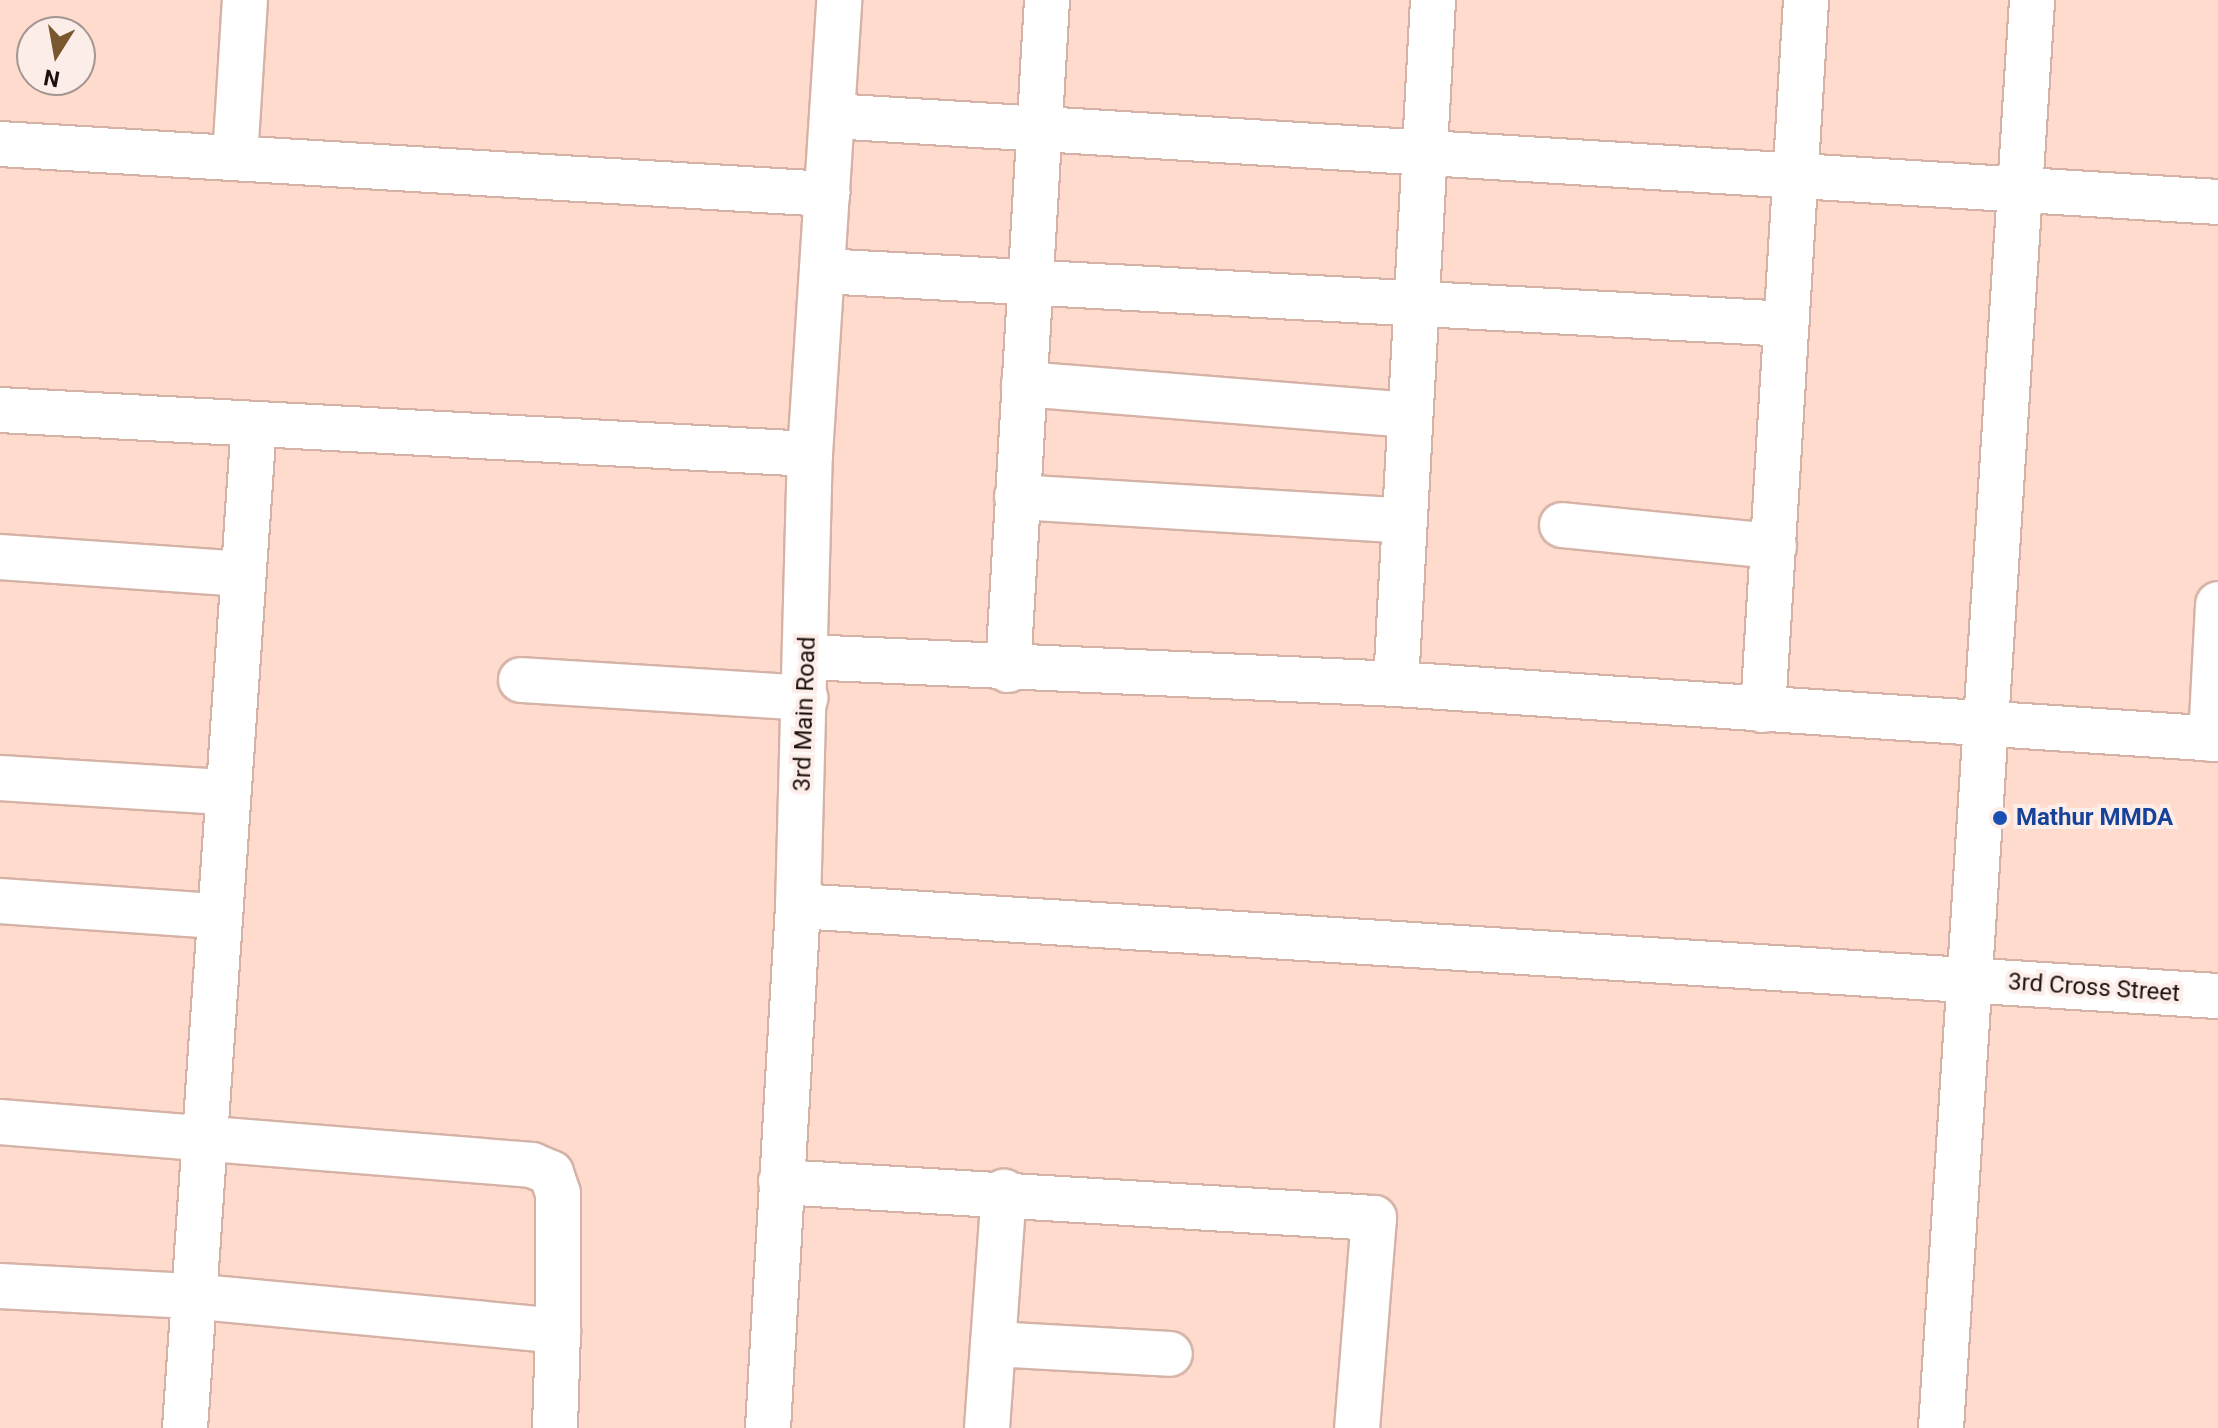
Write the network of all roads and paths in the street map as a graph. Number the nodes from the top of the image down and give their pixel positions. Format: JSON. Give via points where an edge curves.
{"nodes":[{"id":1,"x":245,"y":0,"type":"edge"},
{"id":2,"x":839,"y":0,"type":"edge"},
{"id":3,"x":1047,"y":0,"type":"edge"},
{"id":4,"x":1433,"y":0,"type":"edge"},
{"id":5,"x":1806,"y":0,"type":"edge"},
{"id":6,"x":2032,"y":0,"type":"edge"},
{"id":7,"x":832,"y":116,"type":"junction"},
{"id":8,"x":1041,"y":129,"type":"junction"},
{"id":9,"x":0,"y":144,"type":"edge"},
{"id":10,"x":1425,"y":153,"type":"junction"},
{"id":11,"x":235,"y":158,"type":"junction"},
{"id":12,"x":1796,"y":175,"type":"junction"},
{"id":13,"x":2021,"y":189,"type":"junction"},
{"id":14,"x":827,"y":194,"type":"junction"},
{"id":15,"x":2218,"y":202,"type":"edge"},
{"id":16,"x":822,"y":271,"type":"junction"},
{"id":17,"x":1030,"y":280,"type":"junction"},
{"id":18,"x":1416,"y":305,"type":"junction"},
{"id":19,"x":1787,"y":324,"type":"junction"},
{"id":20,"x":1024,"y":384,"type":"junction"},
{"id":21,"x":0,"y":410,"type":"edge"},
{"id":22,"x":1410,"y":415,"type":"junction"},
{"id":23,"x":254,"y":424,"type":"junction"},
{"id":24,"x":810,"y":454,"type":"junction"},
{"id":25,"x":1017,"y":497,"type":"junction"},
{"id":26,"x":1404,"y":521,"type":"junction"},
{"id":27,"x":1562,"y":525,"type":"dead end"},
{"id":28,"x":1774,"y":546,"type":"junction"},
{"id":29,"x":0,"y":557,"type":"edge"},
{"id":30,"x":242,"y":574,"type":"junction"},
{"id":31,"x":2218,"y":604,"type":"edge"},
{"id":32,"x":1008,"y":670,"type":"junction"},
{"id":33,"x":806,"y":678,"type":"junction"},
{"id":34,"x":521,"y":680,"type":"dead end"},
{"id":35,"x":1396,"y":684,"type":"junction"},
{"id":36,"x":1763,"y":710,"type":"junction"},
{"id":37,"x":1984,"y":723,"type":"junction"},
{"id":38,"x":2215,"y":739,"type":"edge"},
{"id":39,"x":0,"y":778,"type":"edge"},
{"id":40,"x":225,"y":792,"type":"junction"},
{"id":41,"x":0,"y":901,"type":"edge"},
{"id":42,"x":798,"y":906,"type":"junction"},
{"id":43,"x":216,"y":916,"type":"junction"},
{"id":44,"x":1969,"y":981,"type":"junction"},
{"id":45,"x":2218,"y":996,"type":"edge"},
{"id":46,"x":0,"y":1122,"type":"edge"},
{"id":47,"x":204,"y":1141,"type":"junction"},
{"id":48,"x":781,"y":1182,"type":"junction"},
{"id":49,"x":1004,"y":1192,"type":"junction"},
{"id":50,"x":0,"y":1286,"type":"edge"},
{"id":51,"x":190,"y":1296,"type":"junction"},
{"id":52,"x":558,"y":1331,"type":"junction"},
{"id":53,"x":993,"y":1344,"type":"junction"},
{"id":54,"x":1170,"y":1354,"type":"dead end"},
{"id":55,"x":185,"y":1428,"type":"edge"},
{"id":56,"x":555,"y":1428,"type":"edge"},
{"id":57,"x":768,"y":1428,"type":"edge"},
{"id":58,"x":987,"y":1428,"type":"edge"},
{"id":59,"x":1357,"y":1428,"type":"edge"},
{"id":60,"x":1941,"y":1428,"type":"edge"}],
"edges":[{"from":1,"to":11,"type":"street"},
{"from":2,"to":7,"type":"street","name":"3rd Main Road"},
{"from":3,"to":8,"type":"street"},
{"from":4,"to":10,"type":"street"},
{"from":5,"to":12,"type":"street"},
{"from":6,"to":13,"type":"street"},
{"from":7,"to":8,"type":"street"},
{"from":7,"to":14,"type":"street","name":"3rd Main Road"},
{"from":8,"to":10,"type":"street"},
{"from":8,"to":17,"type":"street"},
{"from":9,"to":11,"type":"street"},
{"from":10,"to":12,"type":"street"},
{"from":10,"to":18,"type":"street"},
{"from":11,"to":14,"type":"street"},
{"from":12,"to":13,"type":"street"},
{"from":12,"to":19,"type":"street"},
{"from":13,"to":15,"type":"street"},
{"from":13,"to":37,"type":"street"},
{"from":14,"to":16,"type":"street","name":"3rd Main Road"},
{"from":16,"to":17,"type":"street"},
{"from":16,"to":24,"type":"street","name":"3rd Main Road"},
{"from":17,"to":18,"type":"street"},
{"from":17,"to":20,"type":"street"},
{"from":18,"to":19,"type":"street"},
{"from":18,"to":22,"type":"street"},
{"from":19,"to":28,"type":"street"},
{"from":20,"to":22,"type":"street"},
{"from":20,"to":25,"type":"street"},
{"from":21,"to":23,"type":"street"},
{"from":22,"to":26,"type":"street"},
{"from":23,"to":24,"type":"street"},
{"from":23,"to":30,"type":"street"},
{"from":24,"to":33,"type":"street","name":"3rd Main Road"},
{"from":25,"to":26,"type":"street"},
{"from":25,"to":32,"type":"street"},
{"from":26,"to":35,"type":"street"},
{"from":27,"to":28,"type":"street"},
{"from":28,"to":36,"type":"street"},
{"from":29,"to":30,"type":"street"},
{"from":30,"to":40,"type":"street"},
{"from":31,"to":38,"type":"street"},
{"from":32,"to":33,"type":"street"},
{"from":32,"to":35,"type":"street"},
{"from":33,"to":34,"type":"street"},
{"from":33,"to":42,"type":"street","name":"3rd Main Road"},
{"from":35,"to":36,"type":"street"},
{"from":36,"to":37,"type":"street"},
{"from":37,"to":38,"type":"street"},
{"from":37,"to":44,"type":"street"},
{"from":39,"to":40,"type":"street"},
{"from":40,"to":43,"type":"street"},
{"from":41,"to":43,"type":"street"},
{"from":42,"to":44,"type":"street","name":"3rd Cross Street"},
{"from":42,"to":48,"type":"street","name":"3rd Main Road"},
{"from":43,"to":47,"type":"street"},
{"from":44,"to":45,"type":"street","name":"3rd Cross Street"},
{"from":44,"to":60,"type":"street"},
{"from":46,"to":47,"type":"street"},
{"from":47,"to":51,"type":"street"},
{"from":47,"to":52,"type":"street","via":[[455,1155],[551,1173],[558,1193]]},
{"from":48,"to":49,"type":"street"},
{"from":48,"to":57,"type":"street","name":"3rd Main Road"},
{"from":49,"to":53,"type":"street"},
{"from":49,"to":59,"type":"street","via":[[1374,1218]]},
{"from":50,"to":51,"type":"street"},
{"from":51,"to":52,"type":"street"},
{"from":51,"to":55,"type":"street"},
{"from":52,"to":56,"type":"street"},
{"from":53,"to":54,"type":"street"},
{"from":53,"to":58,"type":"street"}]}
